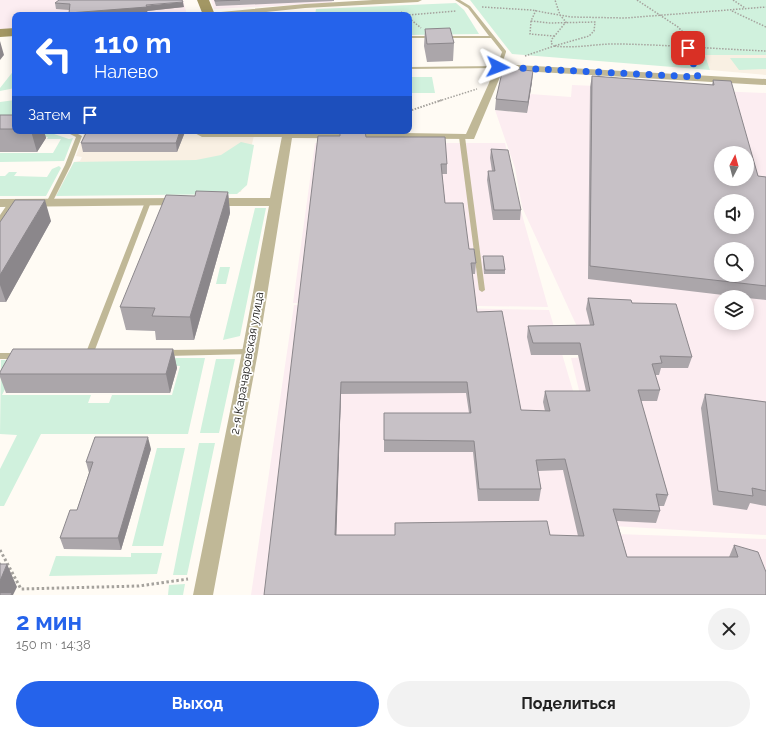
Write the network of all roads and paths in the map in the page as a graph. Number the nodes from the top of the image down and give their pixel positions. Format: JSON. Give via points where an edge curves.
{"nodes":[{"id":1,"x":204,"y":0,"type":"edge"},
{"id":2,"x":418,"y":0,"type":"edge"},
{"id":3,"x":457,"y":0,"type":"edge"},
{"id":4,"x":555,"y":0,"type":"edge"},
{"id":5,"x":637,"y":0,"type":"edge"},
{"id":6,"x":733,"y":0,"type":"edge"},
{"id":7,"x":358,"y":2,"type":"edge"},
{"id":8,"x":305,"y":6,"type":"junction"},
{"id":9,"x":469,"y":7,"type":"junction"},
{"id":10,"x":766,"y":7,"type":"edge"},
{"id":11,"x":745,"y":9,"type":"junction"},
{"id":12,"x":536,"y":10,"type":"junction"},
{"id":13,"x":732,"y":11,"type":"junction"},
{"id":14,"x":208,"y":12,"type":"edge"},
{"id":15,"x":241,"y":12,"type":"edge"},
{"id":16,"x":304,"y":12,"type":"edge"},
{"id":17,"x":412,"y":15,"type":"edge"},
{"id":18,"x":560,"y":15,"type":"junction"},
{"id":19,"x":661,"y":16,"type":"junction"},
{"id":20,"x":531,"y":21,"type":"junction"},
{"id":21,"x":566,"y":22,"type":"junction"},
{"id":22,"x":766,"y":27,"type":"edge"},
{"id":23,"x":12,"y":32,"type":"edge"},
{"id":24,"x":0,"y":33,"type":"edge"},
{"id":25,"x":554,"y":36,"type":"junction"},
{"id":26,"x":412,"y":37,"type":"edge"},
{"id":27,"x":492,"y":37,"type":"junction"},
{"id":28,"x":554,"y":46,"type":"junction"},
{"id":29,"x":688,"y":48,"type":"junction"},
{"id":30,"x":766,"y":51,"type":"edge"},
{"id":31,"x":522,"y":57,"type":"dead end"},
{"id":32,"x":498,"y":67,"type":"junction"},
{"id":33,"x":412,"y":68,"type":"edge"},
{"id":34,"x":698,"y":77,"type":"junction"},
{"id":35,"x":766,"y":82,"type":"edge"},
{"id":36,"x":494,"y":83,"type":"junction"},
{"id":37,"x":412,"y":110,"type":"edge"},
{"id":38,"x":74,"y":134,"type":"edge"},
{"id":39,"x":199,"y":134,"type":"edge"},
{"id":40,"x":259,"y":134,"type":"edge"},
{"id":41,"x":288,"y":134,"type":"edge"},
{"id":42,"x":405,"y":134,"type":"edge"},
{"id":43,"x":462,"y":137,"type":"junction"},
{"id":44,"x":148,"y":202,"type":"junction"},
{"id":45,"x":276,"y":202,"type":"junction"},
{"id":46,"x":6,"y":203,"type":"edge"},
{"id":47,"x":48,"y":203,"type":"junction"},
{"id":48,"x":0,"y":220,"type":"edge"},
{"id":49,"x":482,"y":290,"type":"dead end"},
{"id":50,"x":250,"y":352,"type":"junction"},
{"id":51,"x":159,"y":354,"type":"edge"},
{"id":52,"x":89,"y":355,"type":"edge"},
{"id":53,"x":0,"y":356,"type":"edge"},
{"id":54,"x":22,"y":356,"type":"edge"},
{"id":55,"x":0,"y":550,"type":"edge"},
{"id":56,"x":206,"y":578,"type":"junction"},
{"id":57,"x":203,"y":595,"type":"edge"}],
"edges":[{"from":1,"to":14,"type":"street"},
{"from":2,"to":7,"type":"street"},
{"from":3,"to":9,"type":"lane"},
{"from":4,"to":18,"type":"path"},
{"from":5,"to":19,"type":"path"},
{"from":6,"to":11,"type":"path"},
{"from":7,"to":8,"type":"street"},
{"from":8,"to":15,"type":"street"},
{"from":8,"to":16,"type":"street"},
{"from":9,"to":12,"type":"path"},
{"from":9,"to":17,"type":"path","via":[[464,10]]},
{"from":9,"to":27,"type":"lane"},
{"from":10,"to":11,"type":"path"},
{"from":11,"to":13,"type":"path"},
{"from":12,"to":18,"type":"path"},
{"from":12,"to":20,"type":"path"},
{"from":13,"to":19,"type":"path"},
{"from":13,"to":22,"type":"path"},
{"from":18,"to":19,"type":"path","via":[[589,18]]},
{"from":18,"to":21,"type":"path"},
{"from":19,"to":29,"type":"path","via":[[688,37]]},
{"from":20,"to":21,"type":"path"},
{"from":20,"to":25,"type":"path","via":[[530,34]]},
{"from":21,"to":25,"type":"path"},
{"from":21,"to":28,"type":"path","via":[[595,22],[594,31],[589,36]]},
{"from":23,"to":24,"type":"street"},
{"from":25,"to":28,"type":"path","via":[[551,43]]},
{"from":26,"to":27,"type":"lane"},
{"from":27,"to":32,"type":"lane","via":[[504,52]]},
{"from":28,"to":29,"type":"path","via":[[570,48],[620,44]]},
{"from":28,"to":31,"type":"path"},
{"from":29,"to":30,"type":"path"},
{"from":29,"to":34,"type":"path"},
{"from":32,"to":33,"type":"lane"},
{"from":32,"to":34,"type":"street"},
{"from":32,"to":36,"type":"street"},
{"from":34,"to":35,"type":"street"},
{"from":36,"to":37,"type":"path"},
{"from":36,"to":43,"type":"street","via":[[470,137]]},
{"from":38,"to":47,"type":"lane","via":[[79,136],[68,165]]},
{"from":39,"to":40,"type":"lane"},
{"from":41,"to":45,"type":"street","name":"2-я Карачаровская улица"},
{"from":42,"to":43,"type":"street"},
{"from":43,"to":49,"type":"lane"},
{"from":44,"to":45,"type":"street"},
{"from":44,"to":47,"type":"street"},
{"from":44,"to":52,"type":"lane"},
{"from":45,"to":50,"type":"street","name":"2-я Карачаровская улица"},
{"from":46,"to":47,"type":"street"},
{"from":46,"to":48,"type":"lane"},
{"from":50,"to":51,"type":"lane"},
{"from":50,"to":56,"type":"street","name":"2-я Карачаровская улица"},
{"from":53,"to":54,"type":"lane"},
{"from":55,"to":56,"type":"path","via":[[21,589],[139,586]]},
{"from":56,"to":57,"type":"street","name":"2-я Карачаровская улица"}]}
